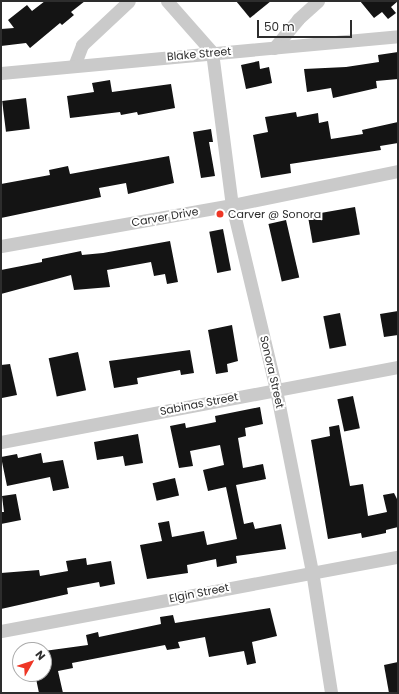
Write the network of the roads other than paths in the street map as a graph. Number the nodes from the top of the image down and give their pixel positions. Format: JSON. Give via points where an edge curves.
{"nodes":[{"id":1,"x":128,"y":1,"type":"edge"},
{"id":2,"x":167,"y":1,"type":"edge"},
{"id":3,"x":318,"y":1,"type":"edge"},
{"id":4,"x":398,"y":36,"type":"edge"},
{"id":5,"x":274,"y":48,"type":"junction"},
{"id":6,"x":212,"y":52,"type":"junction"},
{"id":7,"x":74,"y":66,"type":"junction"},
{"id":8,"x":1,"y":73,"type":"edge"},
{"id":9,"x":398,"y":171,"type":"edge"},
{"id":10,"x":232,"y":205,"type":"junction"},
{"id":11,"x":1,"y":246,"type":"edge"},
{"id":12,"x":398,"y":367,"type":"edge"},
{"id":13,"x":276,"y":390,"type":"junction"},
{"id":14,"x":1,"y":442,"type":"edge"},
{"id":15,"x":398,"y":557,"type":"edge"},
{"id":16,"x":312,"y":571,"type":"junction"},
{"id":17,"x":1,"y":631,"type":"edge"},
{"id":18,"x":331,"y":693,"type":"edge"}],
"edges":[{"from":1,"to":7,"type":"street","via":[[82,45]]},
{"from":2,"to":6,"type":"street"},
{"from":3,"to":5,"type":"street","via":[[298,19]]},
{"from":4,"to":5,"type":"street","name":"Blake Street"},
{"from":5,"to":6,"type":"street","name":"Blake Street"},
{"from":6,"to":7,"type":"street","name":"Blake Street"},
{"from":6,"to":10,"type":"street","name":"Sonora Street"},
{"from":7,"to":8,"type":"street","name":"Blake Street"},
{"from":9,"to":10,"type":"street","name":"Carver Drive"},
{"from":10,"to":11,"type":"street","name":"Carver Drive"},
{"from":10,"to":13,"type":"street","name":"Sonora Street"},
{"from":12,"to":13,"type":"street","name":"Sabinas Street"},
{"from":13,"to":14,"type":"street","name":"Sabinas Street"},
{"from":13,"to":16,"type":"street","name":"Sonora Street"},
{"from":15,"to":16,"type":"street","name":"Elgin Street"},
{"from":16,"to":17,"type":"street","name":"Elgin Street"},
{"from":16,"to":18,"type":"street","name":"Sonora Street"}]}
